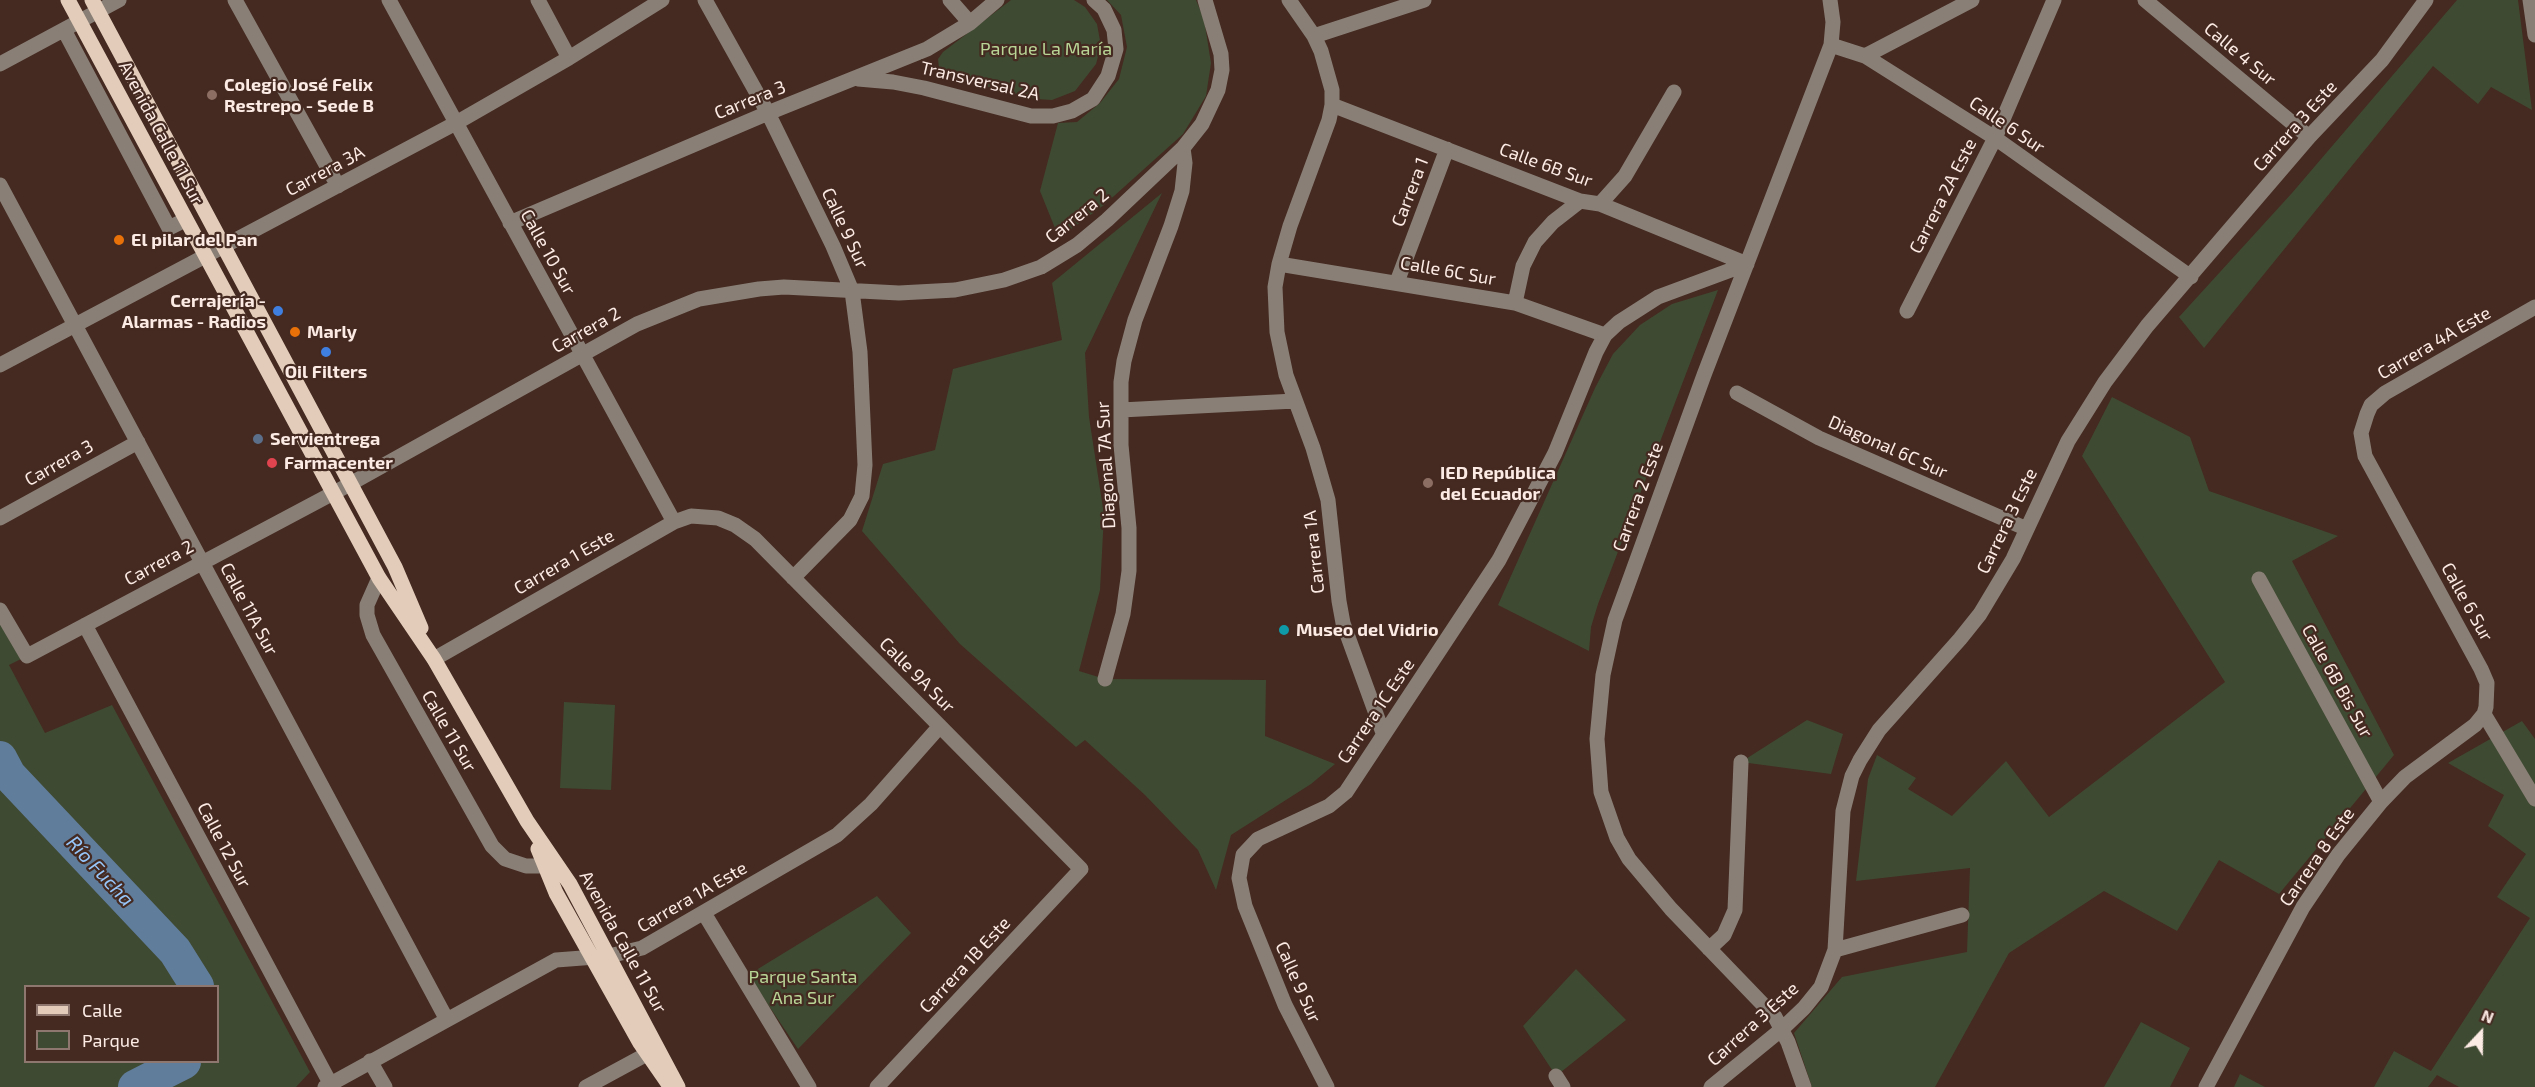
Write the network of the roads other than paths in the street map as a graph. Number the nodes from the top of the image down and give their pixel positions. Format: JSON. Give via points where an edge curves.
{"nodes":[{"id":1,"x":68,"y":0,"type":"edge"},
{"id":2,"x":119,"y":0,"type":"edge"},
{"id":3,"x":235,"y":0,"type":"edge"},
{"id":4,"x":389,"y":0,"type":"edge"},
{"id":5,"x":538,"y":0,"type":"edge"},
{"id":6,"x":662,"y":0,"type":"edge"},
{"id":7,"x":705,"y":0,"type":"edge"},
{"id":8,"x":950,"y":0,"type":"edge"},
{"id":9,"x":997,"y":0,"type":"edge"},
{"id":10,"x":1094,"y":0,"type":"edge"},
{"id":11,"x":1288,"y":0,"type":"edge"},
{"id":12,"x":1424,"y":0,"type":"edge"},
{"id":13,"x":1830,"y":0,"type":"edge"},
{"id":14,"x":1972,"y":0,"type":"edge"},
{"id":15,"x":2054,"y":0,"type":"edge"},
{"id":16,"x":2145,"y":0,"type":"edge"},
{"id":17,"x":2426,"y":0,"type":"edge"},
{"id":18,"x":2530,"y":0,"type":"edge"},
{"id":19,"x":1206,"y":1,"type":"edge"},
{"id":20,"x":95,"y":5,"type":"edge"},
{"id":21,"x":79,"y":21,"type":"junction"},
{"id":22,"x":970,"y":23,"type":"junction"},
{"id":23,"x":64,"y":30,"type":"junction"},
{"id":24,"x":2535,"y":34,"type":"edge"},
{"id":25,"x":1314,"y":36,"type":"junction"},
{"id":26,"x":1831,"y":45,"type":"junction"},
{"id":27,"x":1864,"y":56,"type":"junction"},
{"id":28,"x":569,"y":58,"type":"junction"},
{"id":29,"x":0,"y":64,"type":"edge"},
{"id":30,"x":855,"y":79,"type":"junction"},
{"id":31,"x":1674,"y":92,"type":"dead end"},
{"id":32,"x":1332,"y":105,"type":"junction"},
{"id":33,"x":768,"y":113,"type":"junction"},
{"id":34,"x":456,"y":123,"type":"junction"},
{"id":35,"x":2309,"y":137,"type":"junction"},
{"id":36,"x":1995,"y":138,"type":"junction"},
{"id":37,"x":1183,"y":148,"type":"junction"},
{"id":38,"x":1447,"y":149,"type":"junction"},
{"id":39,"x":0,"y":184,"type":"edge"},
{"id":40,"x":338,"y":186,"type":"junction"},
{"id":41,"x":1580,"y":201,"type":"junction"},
{"id":42,"x":1600,"y":204,"type":"junction"},
{"id":43,"x":185,"y":220,"type":"junction"},
{"id":44,"x":510,"y":223,"type":"junction"},
{"id":45,"x":224,"y":247,"type":"junction"},
{"id":46,"x":205,"y":257,"type":"junction"},
{"id":47,"x":1279,"y":264,"type":"junction"},
{"id":48,"x":1747,"y":264,"type":"junction"},
{"id":49,"x":2191,"y":277,"type":"junction"},
{"id":50,"x":1397,"y":282,"type":"junction"},
{"id":51,"x":852,"y":291,"type":"junction"},
{"id":52,"x":1515,"y":303,"type":"junction"},
{"id":53,"x":2535,"y":308,"type":"edge"},
{"id":54,"x":1906,"y":310,"type":"dead end"},
{"id":55,"x":75,"y":326,"type":"junction"},
{"id":56,"x":1605,"y":335,"type":"junction"},
{"id":57,"x":582,"y":355,"type":"junction"},
{"id":58,"x":0,"y":365,"type":"edge"},
{"id":59,"x":1737,"y":393,"type":"dead end"},
{"id":60,"x":1295,"y":401,"type":"junction"},
{"id":61,"x":1121,"y":410,"type":"junction"},
{"id":62,"x":2363,"y":422,"type":"joint"},
{"id":63,"x":138,"y":442,"type":"junction"},
{"id":64,"x":350,"y":483,"type":"junction"},
{"id":65,"x":333,"y":493,"type":"junction"},
{"id":66,"x":0,"y":518,"type":"edge"},
{"id":67,"x":718,"y":518,"type":"joint"},
{"id":68,"x":674,"y":522,"type":"junction"},
{"id":69,"x":2027,"y":530,"type":"junction"},
{"id":70,"x":202,"y":562,"type":"junction"},
{"id":71,"x":379,"y":578,"type":"junction"},
{"id":72,"x":793,"y":578,"type":"junction"},
{"id":73,"x":2259,"y":579,"type":"dead end"},
{"id":74,"x":0,"y":610,"type":"edge"},
{"id":75,"x":85,"y":625,"type":"junction"},
{"id":76,"x":434,"y":659,"type":"junction"},
{"id":77,"x":1105,"y":679,"type":"dead end"},
{"id":78,"x":2484,"y":714,"type":"junction"},
{"id":79,"x":940,"y":726,"type":"junction"},
{"id":80,"x":1383,"y":733,"type":"junction"},
{"id":81,"x":1741,"y":762,"type":"dead end"},
{"id":82,"x":2535,"y":799,"type":"edge"},
{"id":83,"x":2381,"y":802,"type":"junction"},
{"id":84,"x":527,"y":821,"type":"junction"},
{"id":85,"x":545,"y":866,"type":"junction"},
{"id":86,"x":1081,"y":869,"type":"joint"},
{"id":87,"x":1240,"y":891,"type":"joint"},
{"id":88,"x":704,"y":913,"type":"junction"},
{"id":89,"x":1962,"y":915,"type":"dead end"},
{"id":90,"x":1709,"y":949,"type":"junction"},
{"id":91,"x":1835,"y":950,"type":"junction"},
{"id":92,"x":609,"y":956,"type":"junction"},
{"id":93,"x":591,"y":957,"type":"junction"},
{"id":94,"x":447,"y":1020,"type":"junction"},
{"id":95,"x":1782,"y":1029,"type":"junction"},
{"id":96,"x":648,"y":1054,"type":"junction"},
{"id":97,"x":370,"y":1061,"type":"junction"},
{"id":98,"x":327,"y":1085,"type":"edge"},
{"id":99,"x":385,"y":1087,"type":"edge"},
{"id":100,"x":586,"y":1087,"type":"edge"},
{"id":101,"x":670,"y":1087,"type":"edge"},
{"id":102,"x":678,"y":1087,"type":"edge"},
{"id":103,"x":809,"y":1087,"type":"edge"},
{"id":104,"x":877,"y":1087,"type":"edge"},
{"id":105,"x":1327,"y":1087,"type":"edge"},
{"id":106,"x":1711,"y":1087,"type":"edge"},
{"id":107,"x":1804,"y":1087,"type":"edge"},
{"id":108,"x":2206,"y":1087,"type":"edge"}],
"edges":[{"from":1,"to":21,"type":"main road","name":"Avenida Calle 11 Sur"},
{"from":2,"to":20,"type":"street"},
{"from":3,"to":40,"type":"street"},
{"from":4,"to":34,"type":"street","name":"Calle 10 Sur"},
{"from":5,"to":28,"type":"street"},
{"from":6,"to":28,"type":"street","name":"Carrera 3A"},
{"from":7,"to":33,"type":"street","name":"Calle 9 Sur"},
{"from":8,"to":22,"type":"street"},
{"from":9,"to":22,"type":"street","name":"Carrera 3"},
{"from":10,"to":30,"type":"street","name":"Transversal 2A","via":[[1104,9],[1114,30],[1116,49],[1108,76],[1093,99],[1072,111],[1031,116],[924,88]]},
{"from":11,"to":25,"type":"street"},
{"from":12,"to":25,"type":"street"},
{"from":13,"to":26,"type":"street"},
{"from":14,"to":27,"type":"street"},
{"from":15,"to":36,"type":"street","name":"Carrera 2A Este"},
{"from":16,"to":35,"type":"street","name":"Calle 4 Sur"},
{"from":17,"to":35,"type":"street","name":"Carrera 3 Este","via":[[2382,60]]},
{"from":18,"to":24,"type":"street"},
{"from":19,"to":37,"type":"street","name":"Carrera 2","via":[[1222,70],[1210,108]]},
{"from":20,"to":21,"type":"street"},
{"from":20,"to":45,"type":"main road","name":"Avenida Calle 11 Sur"},
{"from":21,"to":23,"type":"street"},
{"from":21,"to":43,"type":"main road","name":"Avenida Calle 11 Sur"},
{"from":22,"to":30,"type":"street","name":"Carrera 3","via":[[927,49]]},
{"from":23,"to":29,"type":"street"},
{"from":23,"to":43,"type":"street","via":[[169,228]]},
{"from":25,"to":32,"type":"street","via":[[1329,74]]},
{"from":26,"to":27,"type":"street","name":"Calle 6 Sur"},
{"from":26,"to":48,"type":"street","name":"Carrera 2 Este"},
{"from":27,"to":36,"type":"street","name":"Calle 6 Sur"},
{"from":28,"to":34,"type":"street","name":"Carrera 3A"},
{"from":30,"to":33,"type":"street","name":"Carrera 3"},
{"from":31,"to":42,"type":"street","via":[[1625,176]]},
{"from":32,"to":38,"type":"street","name":"Calle 6B Sur"},
{"from":32,"to":47,"type":"street","name":"Carrera 1A"},
{"from":33,"to":44,"type":"street","name":"Carrera 3"},
{"from":33,"to":51,"type":"street","name":"Calle 9 Sur"},
{"from":34,"to":40,"type":"street","name":"Carrera 3A"},
{"from":34,"to":44,"type":"street","name":"Calle 10 Sur"},
{"from":35,"to":49,"type":"street","name":"Carrera 3 Este"},
{"from":36,"to":49,"type":"street","name":"Calle 6 Sur"},
{"from":36,"to":54,"type":"street","name":"Carrera 2A Este"},
{"from":37,"to":51,"type":"street","name":"Carrera 2","via":[[1077,245],[1041,267],[955,290]]},
{"from":37,"to":61,"type":"street","name":"Diagonal 7A Sur","via":[[1182,190],[1129,340],[1121,382]]},
{"from":38,"to":41,"type":"street","name":"Calle 6B Sur"},
{"from":38,"to":50,"type":"street","name":"Carrera 1"},
{"from":39,"to":55,"type":"street","name":"Calle 11A Sur"},
{"from":40,"to":45,"type":"street","name":"Carrera 3A"},
{"from":41,"to":42,"type":"street","name":"Calle 6B Sur"},
{"from":41,"to":52,"type":"street","via":[[1535,242],[1523,266]]},
{"from":42,"to":48,"type":"street","name":"Calle 6B Sur"},
{"from":43,"to":46,"type":"main road","name":"Avenida Calle 11 Sur"},
{"from":44,"to":57,"type":"street","name":"Calle 10 Sur"},
{"from":45,"to":46,"type":"street","name":"Carrera 3A"},
{"from":45,"to":64,"type":"main road","name":"Avenida Calle 11 Sur"},
{"from":46,"to":55,"type":"street","name":"Carrera 3A"},
{"from":46,"to":65,"type":"main road","name":"Avenida Calle 11 Sur"},
{"from":47,"to":50,"type":"street","name":"Calle 6C Sur"},
{"from":47,"to":60,"type":"street","name":"Carrera 1A","via":[[1275,287],[1277,332]]},
{"from":48,"to":56,"type":"street","name":"Carrera 1C Este","via":[[1658,297]]},
{"from":48,"to":90,"type":"street","name":"Carrera 2 Este","via":[[1618,608],[1603,675],[1597,739],[1600,792],[1617,838],[1644,878]]},
{"from":49,"to":69,"type":"street","name":"Carrera 3 Este","via":[[2147,326],[2092,401],[2058,460]]},
{"from":50,"to":52,"type":"street","name":"Calle 6C Sur"},
{"from":51,"to":57,"type":"street","name":"Carrera 2","via":[[784,287],[699,299],[637,324]]},
{"from":51,"to":72,"type":"street","name":"Calle 9 Sur","via":[[860,352],[865,465],[862,496],[850,520]]},
{"from":52,"to":56,"type":"street","name":"Calle 6C Sur"},
{"from":53,"to":62,"type":"street","name":"Carrera 4A Este","via":[[2385,393],[2371,405]]},
{"from":55,"to":58,"type":"street","name":"Carrera 3A"},
{"from":55,"to":63,"type":"street","name":"Calle 11A Sur"},
{"from":56,"to":80,"type":"street","name":"Carrera 1C Este","via":[[1523,517],[1478,595]]},
{"from":57,"to":64,"type":"street","name":"Carrera 2"},
{"from":57,"to":68,"type":"street","name":"Calle 10 Sur"},
{"from":59,"to":69,"type":"street","name":"Diagonal 6C Sur","via":[[1820,438]]},
{"from":60,"to":61,"type":"street"},
{"from":60,"to":80,"type":"street","name":"Carrera 1A","via":[[1328,500],[1343,623]]},
{"from":61,"to":77,"type":"street","name":"Diagonal 7A Sur","via":[[1129,571],[1123,614]]},
{"from":62,"to":78,"type":"street","name":"Calle 6 Sur","via":[[2361,440],[2365,456],[2485,676],[2488,691]]},
{"from":63,"to":66,"type":"street","name":"Carrera 3"},
{"from":63,"to":70,"type":"street","name":"Calle 11A Sur"},
{"from":64,"to":65,"type":"street","name":"Carrera 2"},
{"from":64,"to":76,"type":"main road","name":"Avenida Calle 11 Sur","via":[[395,567]]},
{"from":65,"to":70,"type":"street","name":"Carrera 2"},
{"from":65,"to":71,"type":"main road","name":"Avenida Calle 11 Sur"},
{"from":67,"to":68,"type":"street","name":"Carrera 1 Este","via":[[691,516]]},
{"from":67,"to":72,"type":"street","name":"Calle 9A Sur","via":[[755,539]]},
{"from":68,"to":76,"type":"street","name":"Carrera 1 Este"},
{"from":69,"to":91,"type":"street","name":"Carrera 3 Este","via":[[1980,614],[1879,730],[1852,776],[1841,828]]},
{"from":70,"to":75,"type":"street","name":"Carrera 2"},
{"from":70,"to":94,"type":"street","name":"Calle 11A Sur"},
{"from":71,"to":76,"type":"main road","name":"Avenida Calle 11 Sur"},
{"from":71,"to":85,"type":"street","name":"Calle 11 Sur","via":[[368,604],[372,635],[492,846],[506,859],[526,867]]},
{"from":72,"to":79,"type":"street","name":"Calle 9A Sur"},
{"from":73,"to":83,"type":"street","name":"Calle 6B Bis Sur"},
{"from":74,"to":75,"type":"street","name":"Carrera 2","via":[[27,656]]},
{"from":75,"to":98,"type":"street","name":"Calle 12 Sur"},
{"from":76,"to":84,"type":"main road","name":"Avenida Calle 11 Sur"},
{"from":78,"to":82,"type":"street"},
{"from":78,"to":83,"type":"street","name":"Carrera 8 Este"},
{"from":79,"to":86,"type":"street","name":"Calle 9A Sur"},
{"from":79,"to":88,"type":"street","name":"Carrera 1A Este","via":[[871,804],[837,835]]},
{"from":80,"to":87,"type":"street","name":"Carrera 1C Este","via":[[1339,799],[1269,833],[1248,849],[1240,865]]},
{"from":81,"to":90,"type":"street","via":[[1735,910],[1724,935]]},
{"from":83,"to":108,"type":"street","name":"Carrera 8 Este","via":[[2303,907]]},
{"from":84,"to":85,"type":"main road","name":"Avenida Calle 11 Sur"},
{"from":84,"to":92,"type":"main road","name":"Avenida Calle 11 Sur","via":[[570,884]]},
{"from":85,"to":93,"type":"main road","name":"Avenida Calle 11 Sur"},
{"from":86,"to":104,"type":"street","name":"Carrera 1B Este"},
{"from":87,"to":105,"type":"street","name":"Calle 9 Sur","via":[[1285,1005]]},
{"from":88,"to":92,"type":"street","name":"Carrera 1A Este","via":[[637,951]]},
{"from":88,"to":103,"type":"street"},
{"from":89,"to":91,"type":"street"},
{"from":90,"to":95,"type":"street","name":"Carrera 2 Este","via":[[1764,1004]]},
{"from":91,"to":95,"type":"street","name":"Carrera 3 Este","via":[[1821,987]]},
{"from":92,"to":93,"type":"street","name":"Carrera 1A Este"},
{"from":92,"to":102,"type":"main road","name":"Avenida Calle 11 Sur"},
{"from":93,"to":94,"type":"street","name":"Carrera 1A Este","via":[[556,960]]},
{"from":93,"to":96,"type":"main road","name":"Avenida Calle 11 Sur"},
{"from":94,"to":97,"type":"street","name":"Carrera 1A Este"},
{"from":95,"to":106,"type":"street","name":"Carrera 3 Este"},
{"from":95,"to":107,"type":"street","name":"Carrera 2 Este"},
{"from":96,"to":100,"type":"street"},
{"from":96,"to":101,"type":"main road","name":"Avenida Calle 11 Sur"},
{"from":97,"to":98,"type":"street","name":"Carrera 1A Este"},
{"from":97,"to":99,"type":"street"}]}
